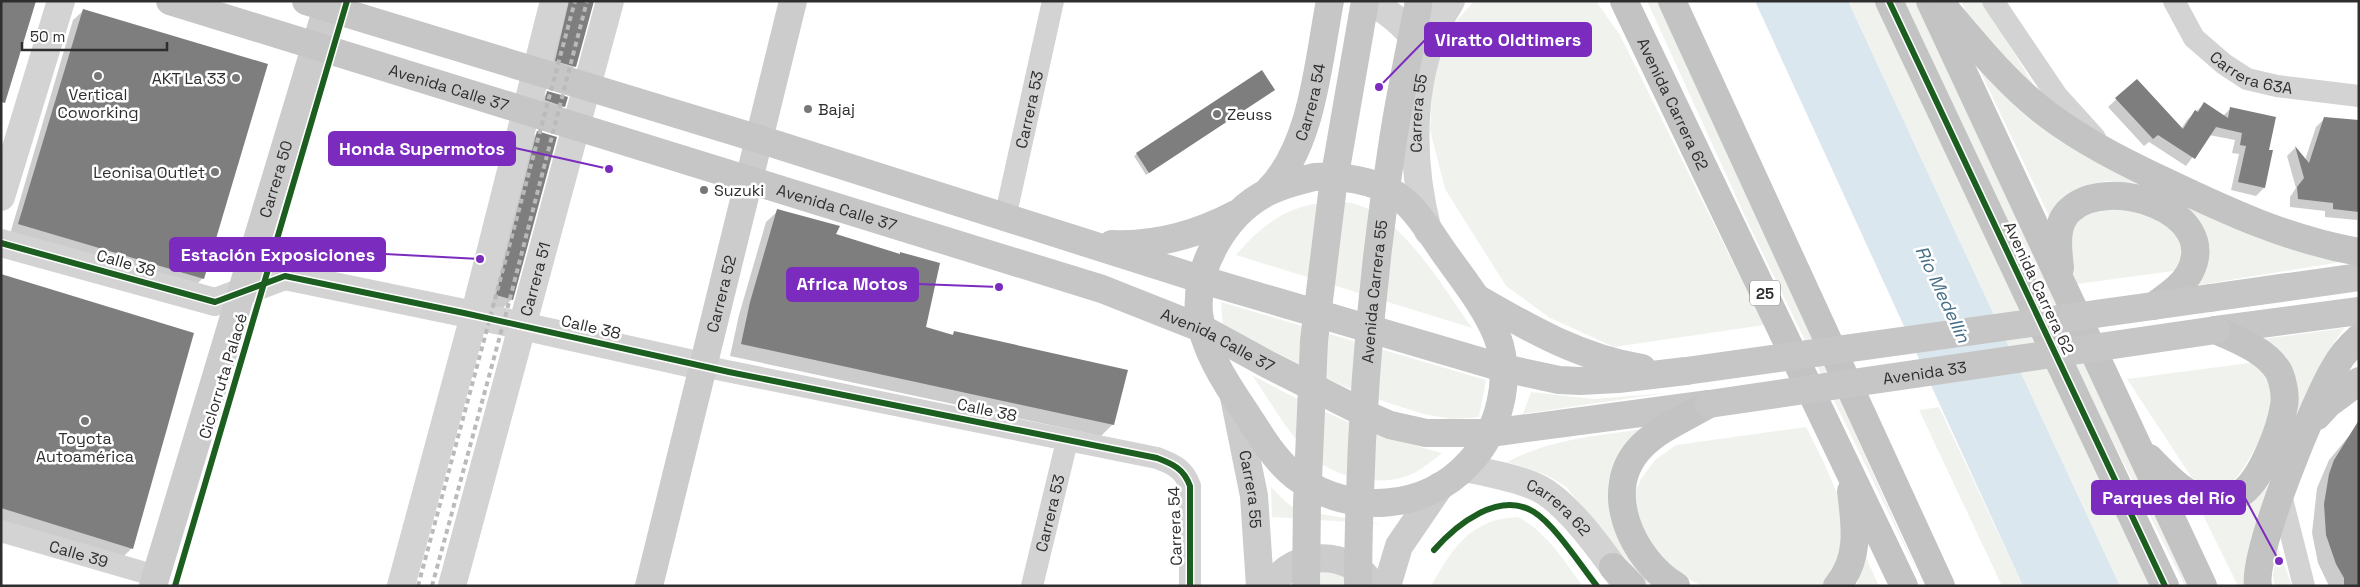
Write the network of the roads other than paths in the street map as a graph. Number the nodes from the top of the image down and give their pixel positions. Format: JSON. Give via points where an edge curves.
{"nodes":[{"id":1,"x":60,"y":1,"type":"edge"},
{"id":2,"x":170,"y":1,"type":"edge"},
{"id":3,"x":554,"y":1,"type":"edge"},
{"id":4,"x":610,"y":1,"type":"edge"},
{"id":5,"x":793,"y":1,"type":"edge"},
{"id":6,"x":1052,"y":1,"type":"edge"},
{"id":7,"x":1330,"y":1,"type":"edge"},
{"id":8,"x":1365,"y":1,"type":"edge"},
{"id":9,"x":1369,"y":1,"type":"edge"},
{"id":10,"x":1419,"y":1,"type":"edge"},
{"id":11,"x":1452,"y":1,"type":"edge"},
{"id":12,"x":1624,"y":1,"type":"edge"},
{"id":13,"x":1672,"y":1,"type":"edge"},
{"id":14,"x":1889,"y":1,"type":"edge"},
{"id":15,"x":1930,"y":1,"type":"edge"},
{"id":16,"x":1939,"y":1,"type":"edge"},
{"id":17,"x":1993,"y":1,"type":"edge"},
{"id":18,"x":2174,"y":1,"type":"edge"},
{"id":19,"x":320,"y":3,"type":"edge"},
{"id":20,"x":315,"y":45,"type":"junction"},
{"id":21,"x":1427,"y":55,"type":"junction"},
{"id":22,"x":537,"y":71,"type":"junction"},
{"id":23,"x":587,"y":87,"type":"junction"},
{"id":24,"x":2359,"y":96,"type":"edge"},
{"id":25,"x":2052,"y":105,"type":"junction"},
{"id":26,"x":527,"y":110,"type":"junction"},
{"id":27,"x":576,"y":126,"type":"junction"},
{"id":28,"x":759,"y":139,"type":"junction"},
{"id":29,"x":749,"y":180,"type":"junction"},
{"id":30,"x":1267,"y":192,"type":"junction"},
{"id":31,"x":1,"y":197,"type":"edge"},
{"id":32,"x":1242,"y":210,"type":"junction"},
{"id":33,"x":1005,"y":218,"type":"junction"},
{"id":34,"x":1428,"y":231,"type":"junction"},
{"id":35,"x":1,"y":243,"type":"edge"},
{"id":36,"x":1094,"y":244,"type":"junction"},
{"id":37,"x":2359,"y":252,"type":"edge"},
{"id":38,"x":2359,"y":277,"type":"edge"},
{"id":39,"x":1203,"y":280,"type":"junction"},
{"id":40,"x":2061,"y":282,"type":"junction"},
{"id":41,"x":240,"y":292,"type":"junction"},
{"id":42,"x":1477,"y":298,"type":"junction"},
{"id":43,"x":2154,"y":306,"type":"junction"},
{"id":44,"x":2359,"y":311,"type":"edge"},
{"id":45,"x":474,"y":315,"type":"junction"},
{"id":46,"x":524,"y":326,"type":"junction"},
{"id":47,"x":1203,"y":329,"type":"junction"},
{"id":48,"x":2216,"y":330,"type":"junction"},
{"id":49,"x":2359,"y":338,"type":"edge"},
{"id":50,"x":702,"y":366,"type":"junction"},
{"id":51,"x":1503,"y":368,"type":"junction"},
{"id":52,"x":1686,"y":371,"type":"junction"},
{"id":53,"x":2359,"y":381,"type":"edge"},
{"id":54,"x":1233,"y":393,"type":"junction"},
{"id":55,"x":1710,"y":404,"type":"junction"},
{"id":56,"x":2308,"y":426,"type":"junction"},
{"id":57,"x":1490,"y":433,"type":"junction"},
{"id":58,"x":1067,"y":441,"type":"junction"},
{"id":59,"x":2138,"y":447,"type":"junction"},
{"id":60,"x":1179,"y":468,"type":"joint"},
{"id":61,"x":1465,"y":468,"type":"junction"},
{"id":62,"x":1848,"y":470,"type":"junction"},
{"id":63,"x":1440,"y":486,"type":"junction"},
{"id":64,"x":2281,"y":495,"type":"junction"},
{"id":65,"x":1,"y":531,"type":"edge"},
{"id":66,"x":1620,"y":576,"type":"edge"},
{"id":67,"x":155,"y":581,"type":"edge"},
{"id":68,"x":402,"y":586,"type":"edge"},
{"id":69,"x":452,"y":586,"type":"edge"},
{"id":70,"x":649,"y":586,"type":"edge"},
{"id":71,"x":1032,"y":586,"type":"edge"},
{"id":72,"x":1190,"y":586,"type":"edge"},
{"id":73,"x":1260,"y":586,"type":"edge"},
{"id":74,"x":1271,"y":586,"type":"edge"},
{"id":75,"x":1306,"y":586,"type":"edge"},
{"id":76,"x":1358,"y":586,"type":"edge"},
{"id":77,"x":1373,"y":586,"type":"edge"},
{"id":78,"x":1387,"y":586,"type":"edge"},
{"id":79,"x":1632,"y":586,"type":"edge"},
{"id":80,"x":1676,"y":586,"type":"edge"},
{"id":81,"x":1837,"y":586,"type":"edge"},
{"id":82,"x":1904,"y":586,"type":"edge"},
{"id":83,"x":1941,"y":586,"type":"edge"},
{"id":84,"x":2165,"y":586,"type":"edge"},
{"id":85,"x":2203,"y":586,"type":"edge"},
{"id":86,"x":2258,"y":586,"type":"edge"},
{"id":87,"x":2304,"y":586,"type":"edge"}],
"edges":[{"from":1,"to":31,"type":"street"},
{"from":2,"to":20,"type":"main road","name":"Avenida Calle 37"},
{"from":3,"to":22,"type":"street"},
{"from":4,"to":23,"type":"street","name":"Carrera 51"},
{"from":5,"to":28,"type":"main road","name":"Carrera 52"},
{"from":6,"to":33,"type":"street","name":"Carrera 53"},
{"from":7,"to":30,"type":"main road","name":"Carrera 54","via":[[1302,134],[1282,177]]},
{"from":8,"to":75,"type":"main road","bridge":true,"via":[[1336,168],[1314,341]]},
{"from":9,"to":21,"type":"street","via":[[1404,25]]},
{"from":10,"to":76,"type":"main road","name":"Avenida Carrera 55","bridge":true,"via":[[1392,146],[1367,354]]},
{"from":11,"to":21,"type":"street","name":"Carrera 55","via":[[1440,18]]},
{"from":12,"to":62,"type":"highway","name":"Avenida Carrera 62","number":"25"},
{"from":13,"to":83,"type":"highway","number":"25"},
{"from":14,"to":84,"type":"highway","name":"Avenida Carrera 62"},
{"from":15,"to":40,"type":"highway","name":"Avenida Carrera 62"},
{"from":16,"to":25,"type":"highway","via":[[1981,51]]},
{"from":17,"to":25,"type":"street"},
{"from":18,"to":24,"type":"street","name":"Carrera 63A","via":[[2194,38],[2247,79]]},
{"from":19,"to":20,"type":"main road","name":"Carrera 50"},
{"from":19,"to":22,"type":"main road"},
{"from":20,"to":26,"type":"main road","name":"Avenida Calle 37"},
{"from":20,"to":41,"type":"main road","name":"Carrera 50"},
{"from":21,"to":34,"type":"street","name":"Carrera 55","via":[[1415,138],[1420,198]]},
{"from":22,"to":23,"type":"main road"},
{"from":22,"to":26,"type":"street"},
{"from":23,"to":27,"type":"street","name":"Carrera 51"},
{"from":23,"to":28,"type":"main road"},
{"from":25,"to":37,"type":"highway","via":[[2114,156],[2243,219],[2308,242]]},
{"from":26,"to":27,"type":"main road","name":"Avenida Calle 37"},
{"from":26,"to":45,"type":"street"},
{"from":27,"to":29,"type":"main road","name":"Avenida Calle 37"},
{"from":27,"to":46,"type":"street","name":"Carrera 51"},
{"from":28,"to":29,"type":"main road","name":"Carrera 52"},
{"from":28,"to":33,"type":"main road"},
{"from":29,"to":47,"type":"main road","name":"Avenida Calle 37","via":[[1102,288]]},
{"from":29,"to":50,"type":"main road","name":"Carrera 52"},
{"from":30,"to":32,"type":"main road"},
{"from":30,"to":34,"type":"main road","via":[[1290,182],[1314,177],[1355,179],[1375,185],[1403,200]]},
{"from":32,"to":36,"type":"main road","via":[[1201,230],[1170,239],[1123,245]]},
{"from":32,"to":39,"type":"main road","via":[[1220,235]]},
{"from":33,"to":36,"type":"main road"},
{"from":34,"to":42,"type":"main road"},
{"from":35,"to":41,"type":"street","name":"Calle 38","via":[[215,302]]},
{"from":36,"to":39,"type":"main road"},
{"from":38,"to":43,"type":"main road","bridge":true},
{"from":39,"to":47,"type":"main road","via":[[1199,313]]},
{"from":39,"to":51,"type":"main road"},
{"from":40,"to":43,"type":"highway","via":[[2057,240],[2060,224],[2069,210],[2085,200],[2119,195],[2163,207],[2187,227],[2193,240],[2190,272],[2182,284]]},
{"from":40,"to":59,"type":"highway","name":"Avenida Carrera 62"},
{"from":41,"to":45,"type":"street","name":"Calle 38","via":[[285,276]]},
{"from":41,"to":67,"type":"main road","name":"Carrera 50"},
{"from":42,"to":51,"type":"main road","via":[[1496,335]]},
{"from":42,"to":52,"type":"main road","via":[[1532,331],[1588,356],[1631,366]]},
{"from":43,"to":52,"type":"main road","bridge":true},
{"from":44,"to":48,"type":"main road","name":"Avenida 33"},
{"from":45,"to":46,"type":"street","name":"Calle 38"},
{"from":45,"to":68,"type":"street"},
{"from":46,"to":50,"type":"street","name":"Calle 38"},
{"from":46,"to":69,"type":"street","name":"Carrera 51"},
{"from":47,"to":54,"type":"main road","via":[[1215,362]]},
{"from":47,"to":57,"type":"main road","name":"Avenida Calle 37","via":[[1390,425],[1426,433]]},
{"from":48,"to":55,"type":"main road","name":"Avenida 33","bridge":true},
{"from":48,"to":59,"type":"highway","via":[[2260,352],[2278,372],[2283,384],[2285,404],[2260,472],[2240,494],[2208,501],[2194,496],[2178,484]]},
{"from":49,"to":56,"type":"highway","via":[[2334,368]]},
{"from":50,"to":58,"type":"street","name":"Calle 38"},
{"from":50,"to":70,"type":"main road","name":"Carrera 52"},
{"from":51,"to":52,"type":"main road","via":[[1559,380],[1580,381]]},
{"from":51,"to":57,"type":"main road","via":[[1498,412]]},
{"from":53,"to":56,"type":"highway","via":[[2328,404]]},
{"from":54,"to":63,"type":"main road","via":[[1283,464],[1298,478],[1322,492],[1342,499],[1379,504],[1415,498]]},
{"from":54,"to":73,"type":"main road","name":"Carrera 55","via":[[1254,496]]},
{"from":55,"to":57,"type":"main road","name":"Avenida 33"},
{"from":55,"to":80,"type":"highway","via":[[1659,432],[1641,446],[1631,460],[1622,485],[1625,519],[1632,537],[1652,566]]},
{"from":56,"to":64,"type":"highway"},
{"from":57,"to":61,"type":"main road"},
{"from":58,"to":60,"type":"street","name":"Calle 38","via":[[1157,458]]},
{"from":58,"to":71,"type":"street","name":"Carrera 53"},
{"from":59,"to":85,"type":"highway","name":"Avenida Carrera 62"},
{"from":60,"to":72,"type":"street","name":"Carrera 54","via":[[1190,486]]},
{"from":61,"to":63,"type":"main road"},
{"from":61,"to":66,"type":"street","name":"Carrera 62","via":[[1522,481],[1548,494],[1563,507]]},
{"from":62,"to":81,"type":"highway","via":[[1856,537],[1853,558]]},
{"from":62,"to":82,"type":"highway","name":"Avenida Carrera 62","number":"25"},
{"from":63,"to":78,"type":"main road","via":[[1399,546]]},
{"from":64,"to":86,"type":"highway","via":[[2260,560]]},
{"from":64,"to":87,"type":"street"},
{"from":65,"to":67,"type":"street","name":"Calle 39"},
{"from":66,"to":79,"type":"highway"},
{"from":74,"to":77,"type":"main road","via":[[1289,567],[1305,560],[1323,558],[1341,560],[1357,568]]}]}
